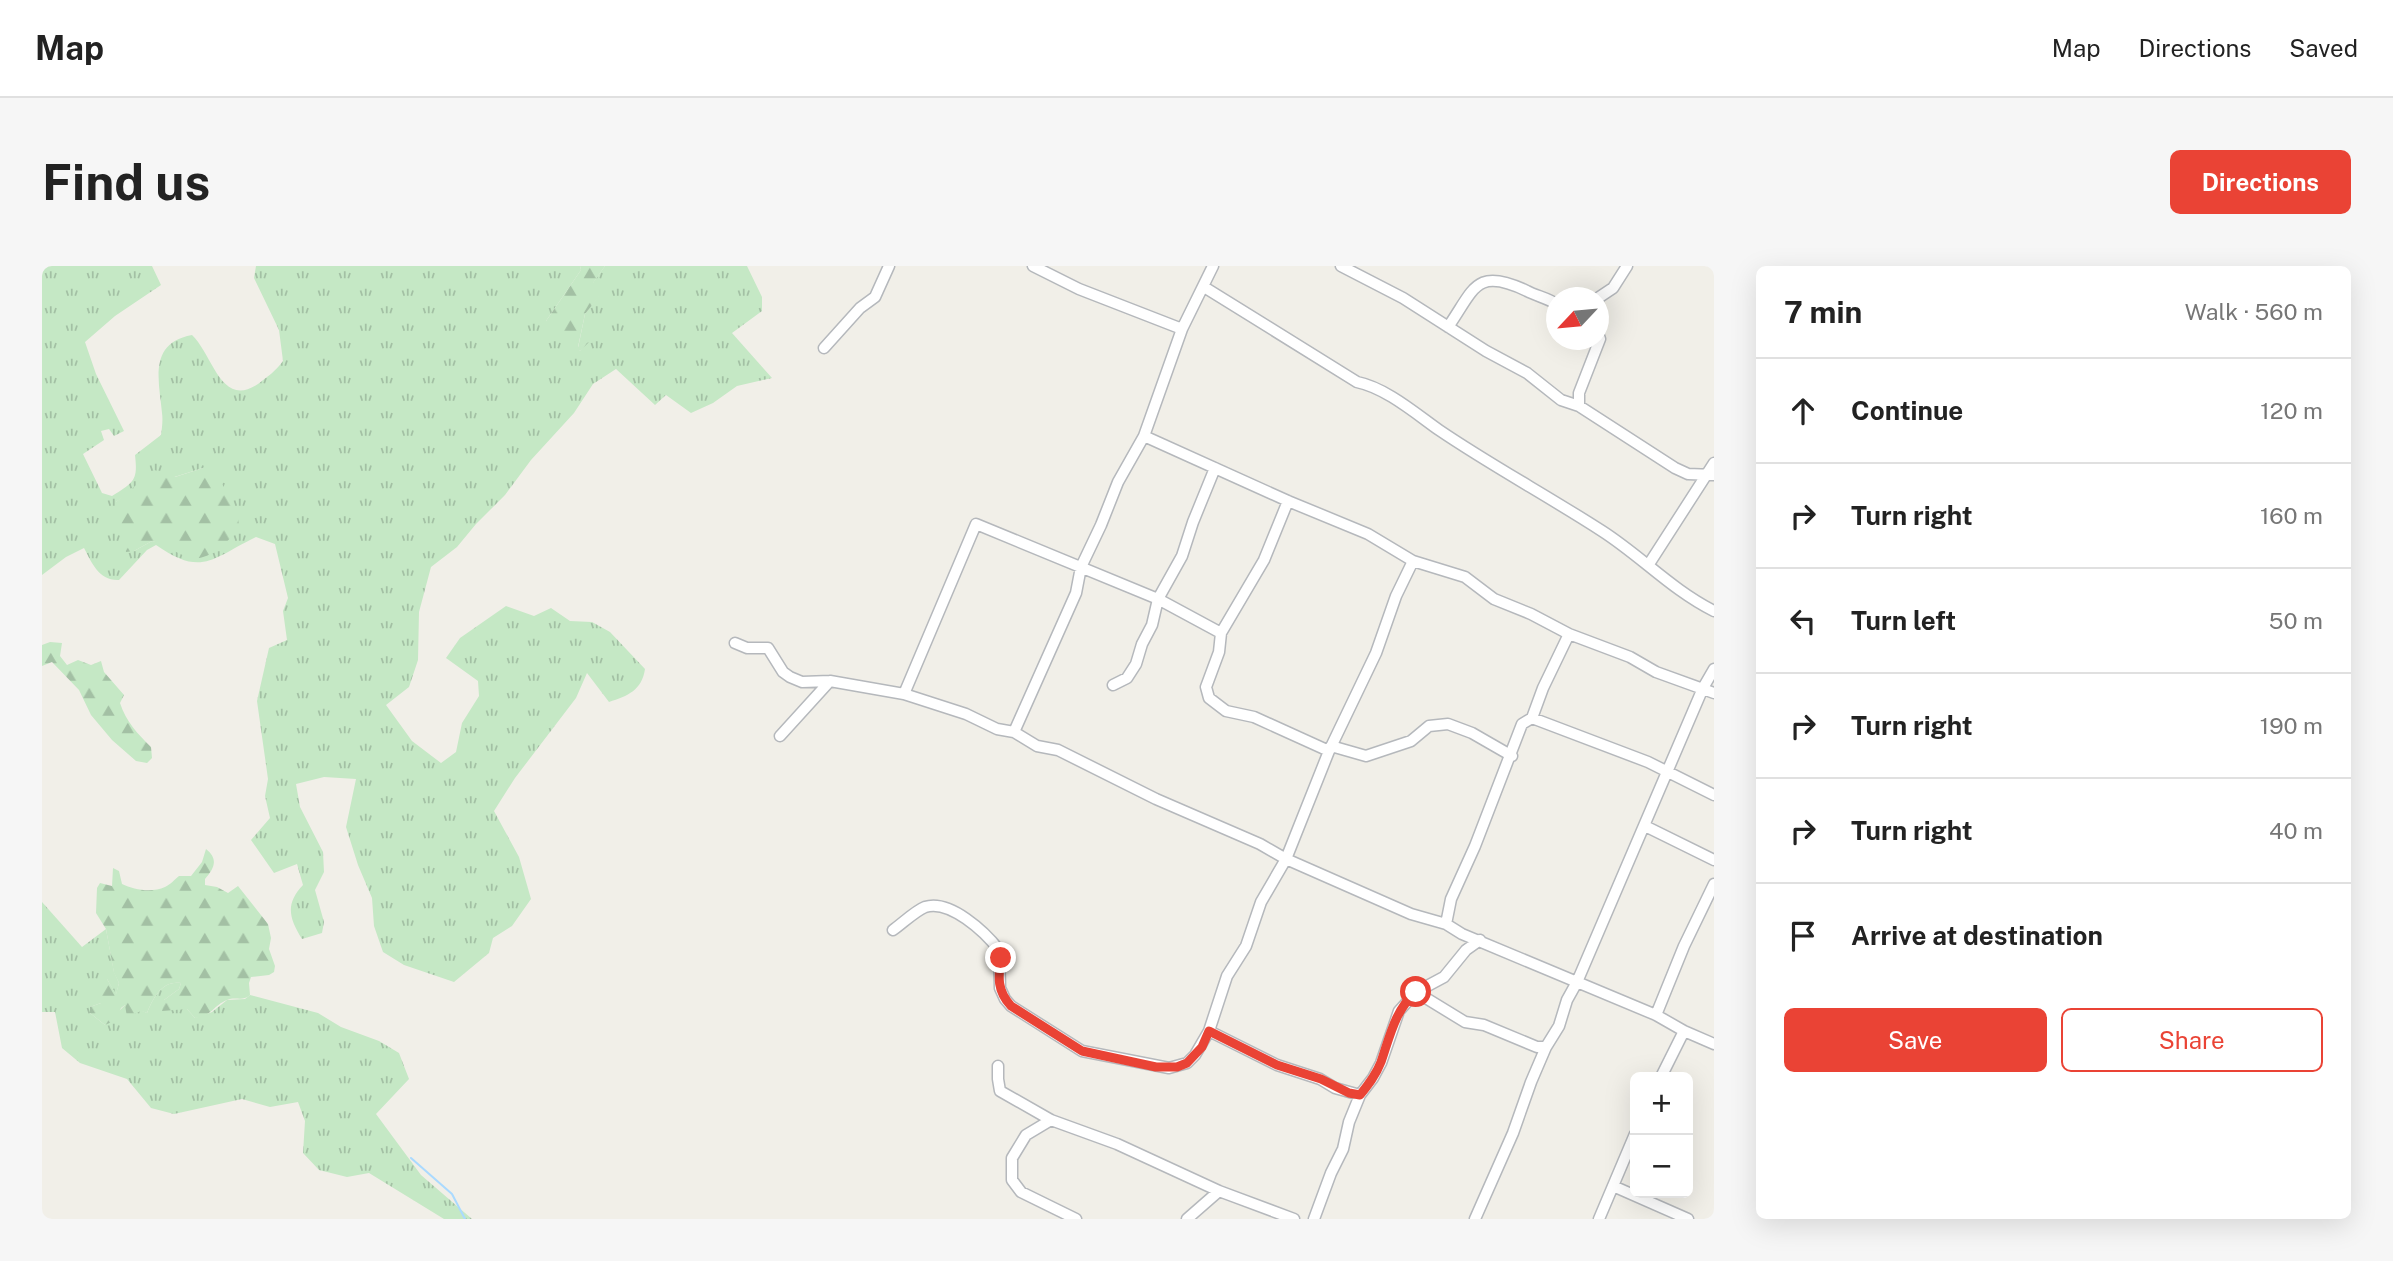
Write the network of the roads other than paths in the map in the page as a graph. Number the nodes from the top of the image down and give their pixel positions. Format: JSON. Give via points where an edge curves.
{"nodes":[{"id":1,"x":889,"y":266,"type":"edge"},
{"id":2,"x":1034,"y":266,"type":"edge"},
{"id":3,"x":1213,"y":266,"type":"edge"},
{"id":4,"x":1341,"y":266,"type":"edge"},
{"id":5,"x":1627,"y":266,"type":"edge"},
{"id":6,"x":1204,"y":288,"type":"junction"},
{"id":7,"x":1609,"y":291,"type":"edge"},
{"id":8,"x":1546,"y":300,"type":"edge"},
{"id":9,"x":1448,"y":327,"type":"junction"},
{"id":10,"x":1182,"y":329,"type":"junction"},
{"id":11,"x":824,"y":348,"type":"dead end"},
{"id":12,"x":1596,"y":350,"type":"edge"},
{"id":13,"x":1579,"y":406,"type":"junction"},
{"id":14,"x":1144,"y":436,"type":"junction"},
{"id":15,"x":1714,"y":463,"type":"edge"},
{"id":16,"x":1215,"y":468,"type":"junction"},
{"id":17,"x":1710,"y":475,"type":"edge"},
{"id":18,"x":1288,"y":501,"type":"junction"},
{"id":19,"x":1413,"y":561,"type":"junction"},
{"id":20,"x":1649,"y":564,"type":"junction"},
{"id":21,"x":1080,"y":567,"type":"junction"},
{"id":22,"x":1158,"y":599,"type":"junction"},
{"id":23,"x":1714,"y":611,"type":"edge"},
{"id":24,"x":1222,"y":633,"type":"junction"},
{"id":25,"x":1569,"y":634,"type":"junction"},
{"id":26,"x":735,"y":643,"type":"dead end"},
{"id":27,"x":1714,"y":669,"type":"edge"},
{"id":28,"x":830,"y":681,"type":"junction"},
{"id":29,"x":1114,"y":685,"type":"dead end"},
{"id":30,"x":1703,"y":688,"type":"junction"},
{"id":31,"x":1714,"y":692,"type":"edge"},
{"id":32,"x":904,"y":694,"type":"junction"},
{"id":33,"x":1532,"y":718,"type":"junction"},
{"id":34,"x":1014,"y":732,"type":"junction"},
{"id":35,"x":780,"y":736,"type":"dead end"},
{"id":36,"x":1330,"y":749,"type":"junction"},
{"id":37,"x":1511,"y":756,"type":"junction"},
{"id":38,"x":1668,"y":772,"type":"junction"},
{"id":39,"x":1714,"y":795,"type":"edge"},
{"id":40,"x":1644,"y":827,"type":"junction"},
{"id":41,"x":1286,"y":859,"type":"junction"},
{"id":42,"x":1714,"y":860,"type":"edge"},
{"id":43,"x":1714,"y":884,"type":"edge"},
{"id":44,"x":1446,"y":924,"type":"junction"},
{"id":45,"x":894,"y":930,"type":"dead end"},
{"id":46,"x":1480,"y":940,"type":"junction"},
{"id":47,"x":1577,"y":982,"type":"junction"},
{"id":48,"x":1416,"y":992,"type":"junction"},
{"id":49,"x":1656,"y":1015,"type":"junction"},
{"id":50,"x":1209,"y":1031,"type":"junction"},
{"id":51,"x":1684,"y":1031,"type":"junction"},
{"id":52,"x":1714,"y":1044,"type":"edge"},
{"id":53,"x":1546,"y":1047,"type":"junction"},
{"id":54,"x":998,"y":1066,"type":"dead end"},
{"id":55,"x":1664,"y":1072,"type":"edge"},
{"id":56,"x":1360,"y":1095,"type":"junction"},
{"id":57,"x":1051,"y":1120,"type":"junction"},
{"id":58,"x":1635,"y":1135,"type":"edge"},
{"id":59,"x":1613,"y":1186,"type":"junction"},
{"id":60,"x":1219,"y":1191,"type":"junction"},
{"id":61,"x":1076,"y":1219,"type":"edge"},
{"id":62,"x":1186,"y":1219,"type":"edge"},
{"id":63,"x":1294,"y":1219,"type":"edge"},
{"id":64,"x":1314,"y":1219,"type":"edge"},
{"id":65,"x":1475,"y":1219,"type":"edge"},
{"id":66,"x":1599,"y":1219,"type":"edge"},
{"id":67,"x":1688,"y":1219,"type":"edge"}],
"edges":[{"from":1,"to":11,"type":"street","via":[[875,297]]},
{"from":2,"to":10,"type":"street","via":[[1079,289]]},
{"from":3,"to":6,"type":"street"},
{"from":4,"to":9,"type":"street"},
{"from":5,"to":7,"type":"street"},
{"from":6,"to":10,"type":"street"},
{"from":6,"to":20,"type":"street","via":[[1357,382],[1374,386]]},
{"from":8,"to":9,"type":"street","via":[[1516,286],[1486,281],[1471,291]]},
{"from":9,"to":13,"type":"street","via":[[1527,373],[1561,400]]},
{"from":10,"to":14,"type":"street"},
{"from":12,"to":13,"type":"street","via":[[1579,393]]},
{"from":13,"to":17,"type":"street","via":[[1675,468]]},
{"from":14,"to":16,"type":"street"},
{"from":14,"to":21,"type":"street"},
{"from":15,"to":17,"type":"street"},
{"from":16,"to":18,"type":"street"},
{"from":16,"to":22,"type":"street","via":[[1182,556]]},
{"from":17,"to":20,"type":"street"},
{"from":18,"to":19,"type":"street","via":[[1368,534]]},
{"from":18,"to":24,"type":"street","via":[[1264,559]]},
{"from":19,"to":25,"type":"street","via":[[1465,577],[1494,599]]},
{"from":19,"to":36,"type":"street"},
{"from":20,"to":23,"type":"street","via":[[1667,582]]},
{"from":21,"to":22,"type":"street"},
{"from":21,"to":32,"type":"street","via":[[976,524]]},
{"from":21,"to":34,"type":"street","via":[[1076,593]]},
{"from":22,"to":24,"type":"street"},
{"from":22,"to":29,"type":"street","via":[[1136,664],[1127,678]]},
{"from":24,"to":36,"type":"street","via":[[1206,687],[1209,698],[1226,711],[1254,717]]},
{"from":25,"to":30,"type":"street"},
{"from":25,"to":33,"type":"street"},
{"from":26,"to":28,"type":"street","via":[[768,648],[783,672],[802,682]]},
{"from":27,"to":30,"type":"street"},
{"from":28,"to":32,"type":"street"},
{"from":28,"to":35,"type":"street"},
{"from":30,"to":31,"type":"street"},
{"from":30,"to":38,"type":"street"},
{"from":32,"to":34,"type":"street"},
{"from":33,"to":37,"type":"street","via":[[1522,724]]},
{"from":33,"to":38,"type":"street"},
{"from":34,"to":41,"type":"street"},
{"from":36,"to":37,"type":"street","via":[[1366,756],[1411,741],[1429,726],[1448,724]]},
{"from":36,"to":41,"type":"street"},
{"from":37,"to":44,"type":"street","via":[[1451,899]]},
{"from":38,"to":39,"type":"street"},
{"from":38,"to":40,"type":"street"},
{"from":40,"to":42,"type":"street"},
{"from":40,"to":47,"type":"street"},
{"from":41,"to":44,"type":"street","via":[[1411,914]]},
{"from":41,"to":50,"type":"street","via":[[1261,902],[1246,946],[1227,975]]},
{"from":43,"to":49,"type":"street"},
{"from":44,"to":46,"type":"street"},
{"from":45,"to":50,"type":"street","via":[[923,908],[936,905],[961,916],[999,950],[1000,988],[1011,1006],[1082,1051],[1177,1067],[1195,1055]]},
{"from":46,"to":47,"type":"street"},
{"from":46,"to":48,"type":"street","via":[[1444,977]]},
{"from":47,"to":49,"type":"street"},
{"from":47,"to":53,"type":"street"},
{"from":48,"to":53,"type":"street","via":[[1465,1022]]},
{"from":48,"to":56,"type":"street","via":[[1399,1011],[1381,1063]]},
{"from":49,"to":51,"type":"street"},
{"from":50,"to":56,"type":"street","via":[[1277,1065]]},
{"from":51,"to":52,"type":"street"},
{"from":51,"to":55,"type":"street"},
{"from":53,"to":65,"type":"street"},
{"from":54,"to":57,"type":"street","via":[[1000,1091]]},
{"from":56,"to":64,"type":"street"},
{"from":57,"to":60,"type":"street","via":[[1117,1144]]},
{"from":57,"to":61,"type":"street","via":[[1026,1135],[1012,1158],[1012,1180],[1021,1192]]},
{"from":58,"to":59,"type":"street"},
{"from":59,"to":66,"type":"street"},
{"from":59,"to":67,"type":"street"},
{"from":60,"to":62,"type":"street"},
{"from":60,"to":63,"type":"street"}]}
